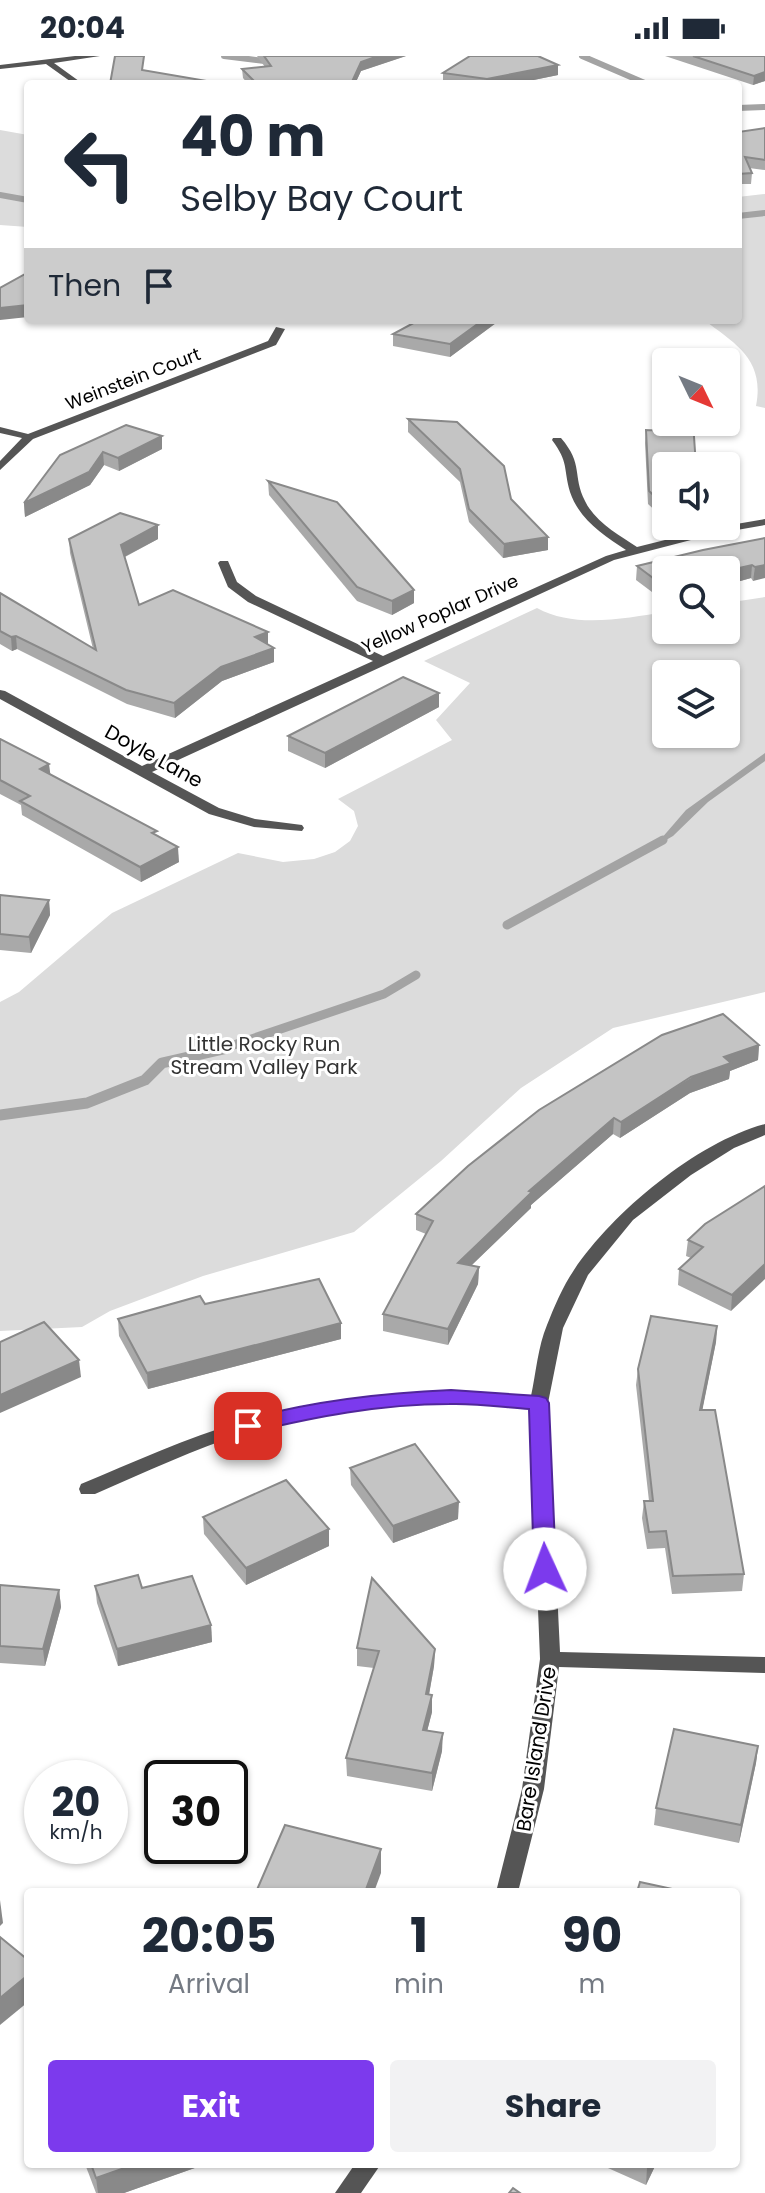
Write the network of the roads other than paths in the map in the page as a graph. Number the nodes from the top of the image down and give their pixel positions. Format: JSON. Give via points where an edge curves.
{"nodes":[{"id":1,"x":96,"y":56,"type":"edge"},
{"id":2,"x":50,"y":64,"type":"junction"},
{"id":3,"x":0,"y":67,"type":"edge"},
{"id":4,"x":73,"y":80,"type":"edge"},
{"id":5,"x":280,"y":329,"type":"dead end"},
{"id":6,"x":0,"y":430,"type":"edge"},
{"id":7,"x":29,"y":437,"type":"junction"},
{"id":8,"x":557,"y":440,"type":"dead end"},
{"id":9,"x":0,"y":467,"type":"edge"},
{"id":10,"x":765,"y":522,"type":"edge"},
{"id":11,"x":633,"y":550,"type":"junction"},
{"id":12,"x":224,"y":563,"type":"dead end"},
{"id":13,"x":381,"y":660,"type":"junction"},
{"id":14,"x":0,"y":694,"type":"edge"},
{"id":15,"x":142,"y":771,"type":"junction"},
{"id":16,"x":297,"y":828,"type":"dead end"},
{"id":17,"x":765,"y":1129,"type":"edge"},
{"id":18,"x":539,"y":1403,"type":"junction"},
{"id":19,"x":88,"y":1489,"type":"dead end"},
{"id":20,"x":550,"y":1659,"type":"junction"},
{"id":21,"x":765,"y":1665,"type":"edge"},
{"id":22,"x":508,"y":1888,"type":"edge"},
{"id":23,"x":366,"y":2168,"type":"edge"},
{"id":24,"x":347,"y":2193,"type":"edge"}],
"edges":[{"from":1,"to":2,"type":"street"},
{"from":2,"to":3,"type":"street"},
{"from":2,"to":4,"type":"street"},
{"from":5,"to":7,"type":"street","name":"Weinstein Court","via":[[272,343]]},
{"from":6,"to":7,"type":"street"},
{"from":7,"to":9,"type":"street","name":"Weinstein Court"},
{"from":8,"to":11,"type":"street","via":[[572,456],[576,491],[586,511]]},
{"from":10,"to":11,"type":"street","name":"Yellow Poplar Drive"},
{"from":11,"to":13,"type":"street","name":"Yellow Poplar Drive"},
{"from":12,"to":13,"type":"street","via":[[232,584],[252,599]]},
{"from":13,"to":15,"type":"street","name":"Yellow Poplar Drive"},
{"from":14,"to":15,"type":"street","name":"Doyle Lane"},
{"from":15,"to":16,"type":"street","name":"Doyle Lane","via":[[214,811]]},
{"from":17,"to":18,"type":"street","name":"Bare Island Drive","via":[[728,1145],[656,1190],[605,1240],[565,1301],[543,1370]]},
{"from":18,"to":19,"type":"street","via":[[451,1397],[319,1409],[209,1439]]},
{"from":18,"to":20,"type":"street","name":"Bare Island Drive"},
{"from":20,"to":21,"type":"street"},
{"from":20,"to":22,"type":"street","name":"Bare Island Drive","via":[[533,1789]]},
{"from":23,"to":24,"type":"street"}]}
